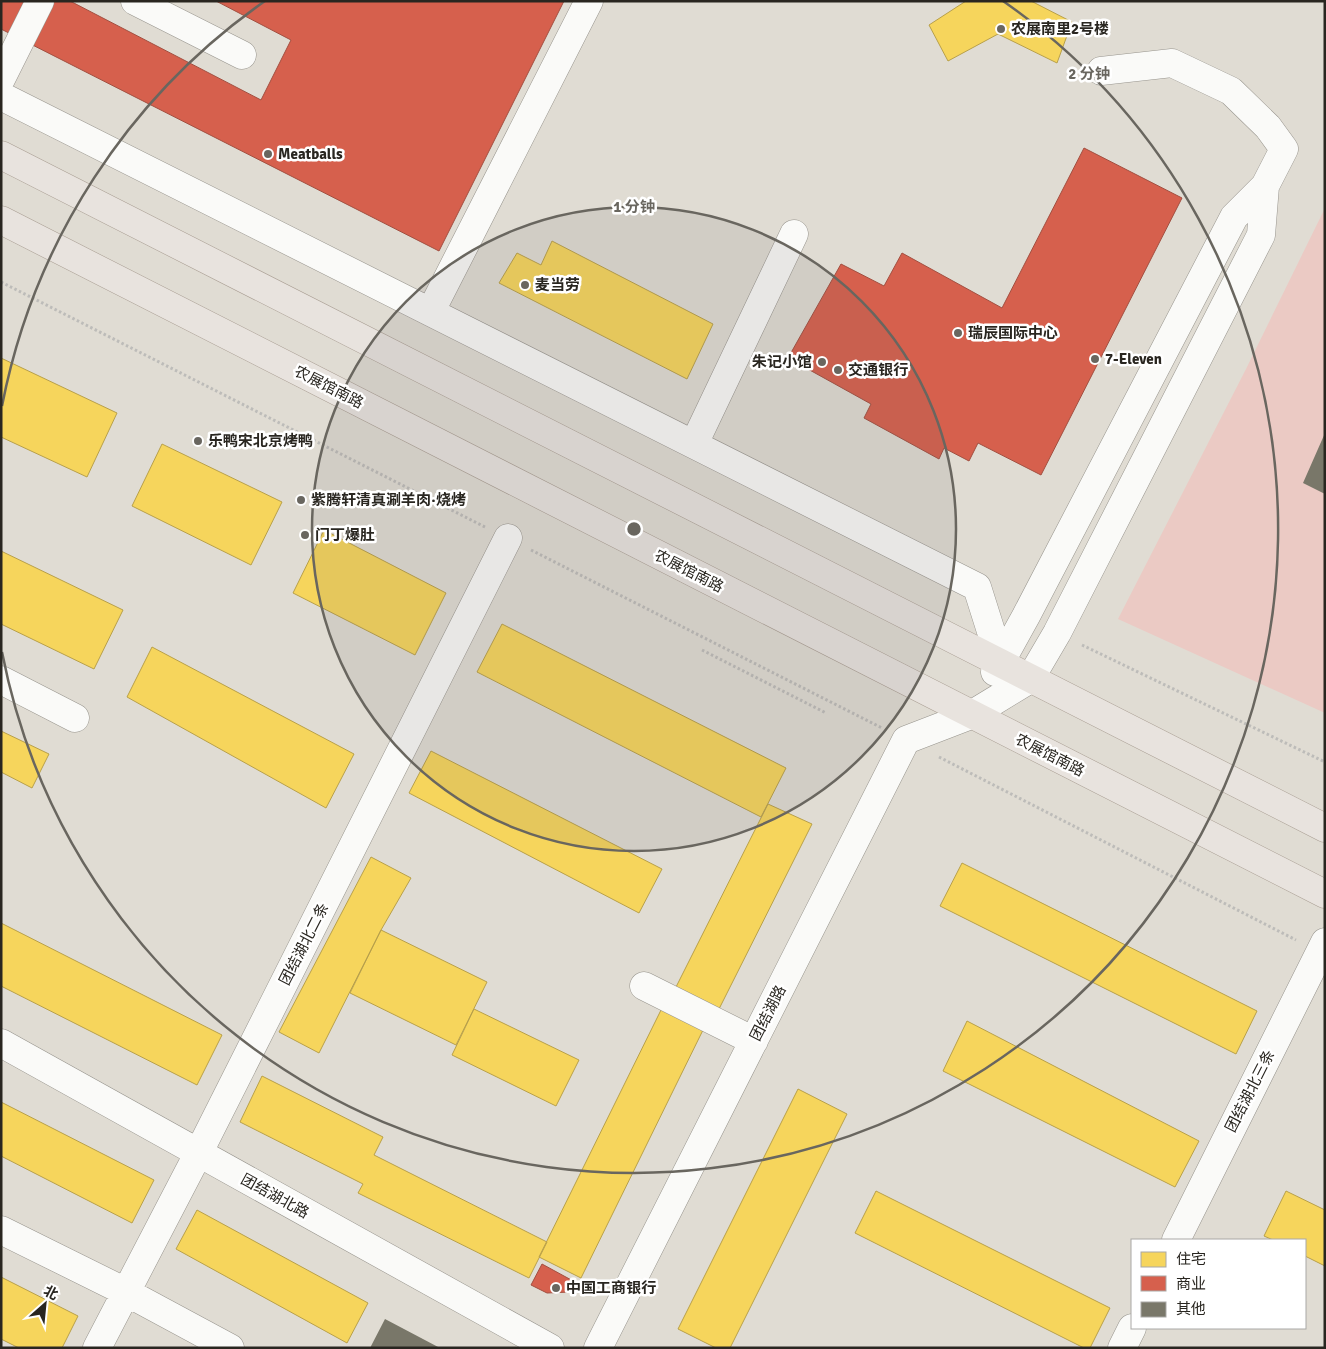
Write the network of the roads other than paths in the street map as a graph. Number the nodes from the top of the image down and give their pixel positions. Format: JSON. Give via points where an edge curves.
{"nodes":[{"id":1,"x":40,"y":1,"type":"edge"},
{"id":2,"x":135,"y":1,"type":"edge"},
{"id":3,"x":589,"y":1,"type":"edge"},
{"id":4,"x":242,"y":55,"type":"dead end"},
{"id":5,"x":1101,"y":71,"type":"dead end"},
{"id":6,"x":1,"y":79,"type":"edge"},
{"id":7,"x":1,"y":96,"type":"edge"},
{"id":8,"x":1,"y":154,"type":"edge"},
{"id":9,"x":1265,"y":186,"type":"junction"},
{"id":10,"x":1,"y":220,"type":"edge"},
{"id":11,"x":794,"y":234,"type":"dead end"},
{"id":12,"x":431,"y":311,"type":"junction"},
{"id":13,"x":694,"y":444,"type":"junction"},
{"id":14,"x":508,"y":538,"type":"road end"},
{"id":15,"x":1001,"y":663,"type":"junction"},
{"id":16,"x":1030,"y":679,"type":"junction"},
{"id":17,"x":1,"y":680,"type":"edge"},
{"id":18,"x":970,"y":715,"type":"junction"},
{"id":19,"x":75,"y":718,"type":"dead end"},
{"id":20,"x":1325,"y":828,"type":"edge"},
{"id":21,"x":1325,"y":894,"type":"edge"},
{"id":22,"x":1322,"y":947,"type":"edge"},
{"id":23,"x":644,"y":986,"type":"dead end"},
{"id":24,"x":754,"y":1041,"type":"junction"},
{"id":25,"x":1,"y":1043,"type":"edge"},
{"id":26,"x":198,"y":1154,"type":"junction"},
{"id":27,"x":1,"y":1230,"type":"edge"},
{"id":28,"x":1176,"y":1239,"type":"edge"},
{"id":29,"x":126,"y":1292,"type":"junction"},
{"id":30,"x":1132,"y":1329,"type":"edge"},
{"id":31,"x":97,"y":1348,"type":"edge"},
{"id":32,"x":230,"y":1348,"type":"edge"},
{"id":33,"x":550,"y":1348,"type":"edge"},
{"id":34,"x":598,"y":1348,"type":"edge"},
{"id":35,"x":1122,"y":1348,"type":"edge"}],
"edges":[{"from":1,"to":6,"type":"street"},
{"from":2,"to":4,"type":"street"},
{"from":3,"to":12,"type":"street"},
{"from":5,"to":9,"type":"street","via":[[1172,63],[1232,91],[1268,126],[1284,149]]},
{"from":7,"to":12,"type":"street"},
{"from":8,"to":15,"type":"main road"},
{"from":9,"to":15,"type":"street","via":[[1234,217]]},
{"from":9,"to":16,"type":"street","via":[[1261,235],[1057,633]]},
{"from":10,"to":18,"type":"main road","name":"农展馆南路"},
{"from":11,"to":13,"type":"street"},
{"from":12,"to":13,"type":"street"},
{"from":13,"to":15,"type":"street","via":[[978,587]]},
{"from":14,"to":26,"type":"street","name":"团结湖北二条"},
{"from":15,"to":16,"type":"main road"},
{"from":15,"to":18,"type":"street"},
{"from":16,"to":18,"type":"street"},
{"from":16,"to":20,"type":"main road"},
{"from":17,"to":19,"type":"street"},
{"from":18,"to":21,"type":"main road","name":"农展馆南路"},
{"from":18,"to":24,"type":"street","name":"团结湖路","via":[[906,740]]},
{"from":22,"to":28,"type":"street","name":"团结湖北三条"},
{"from":23,"to":24,"type":"street"},
{"from":24,"to":34,"type":"street","name":"团结湖路"},
{"from":25,"to":26,"type":"street","name":"团结湖北路"},
{"from":26,"to":29,"type":"street","name":"团结湖北二条"},
{"from":26,"to":33,"type":"street","name":"团结湖北路"},
{"from":27,"to":29,"type":"street"},
{"from":29,"to":31,"type":"street","name":"团结湖北二条"},
{"from":29,"to":32,"type":"street"},
{"from":30,"to":35,"type":"street"}]}
